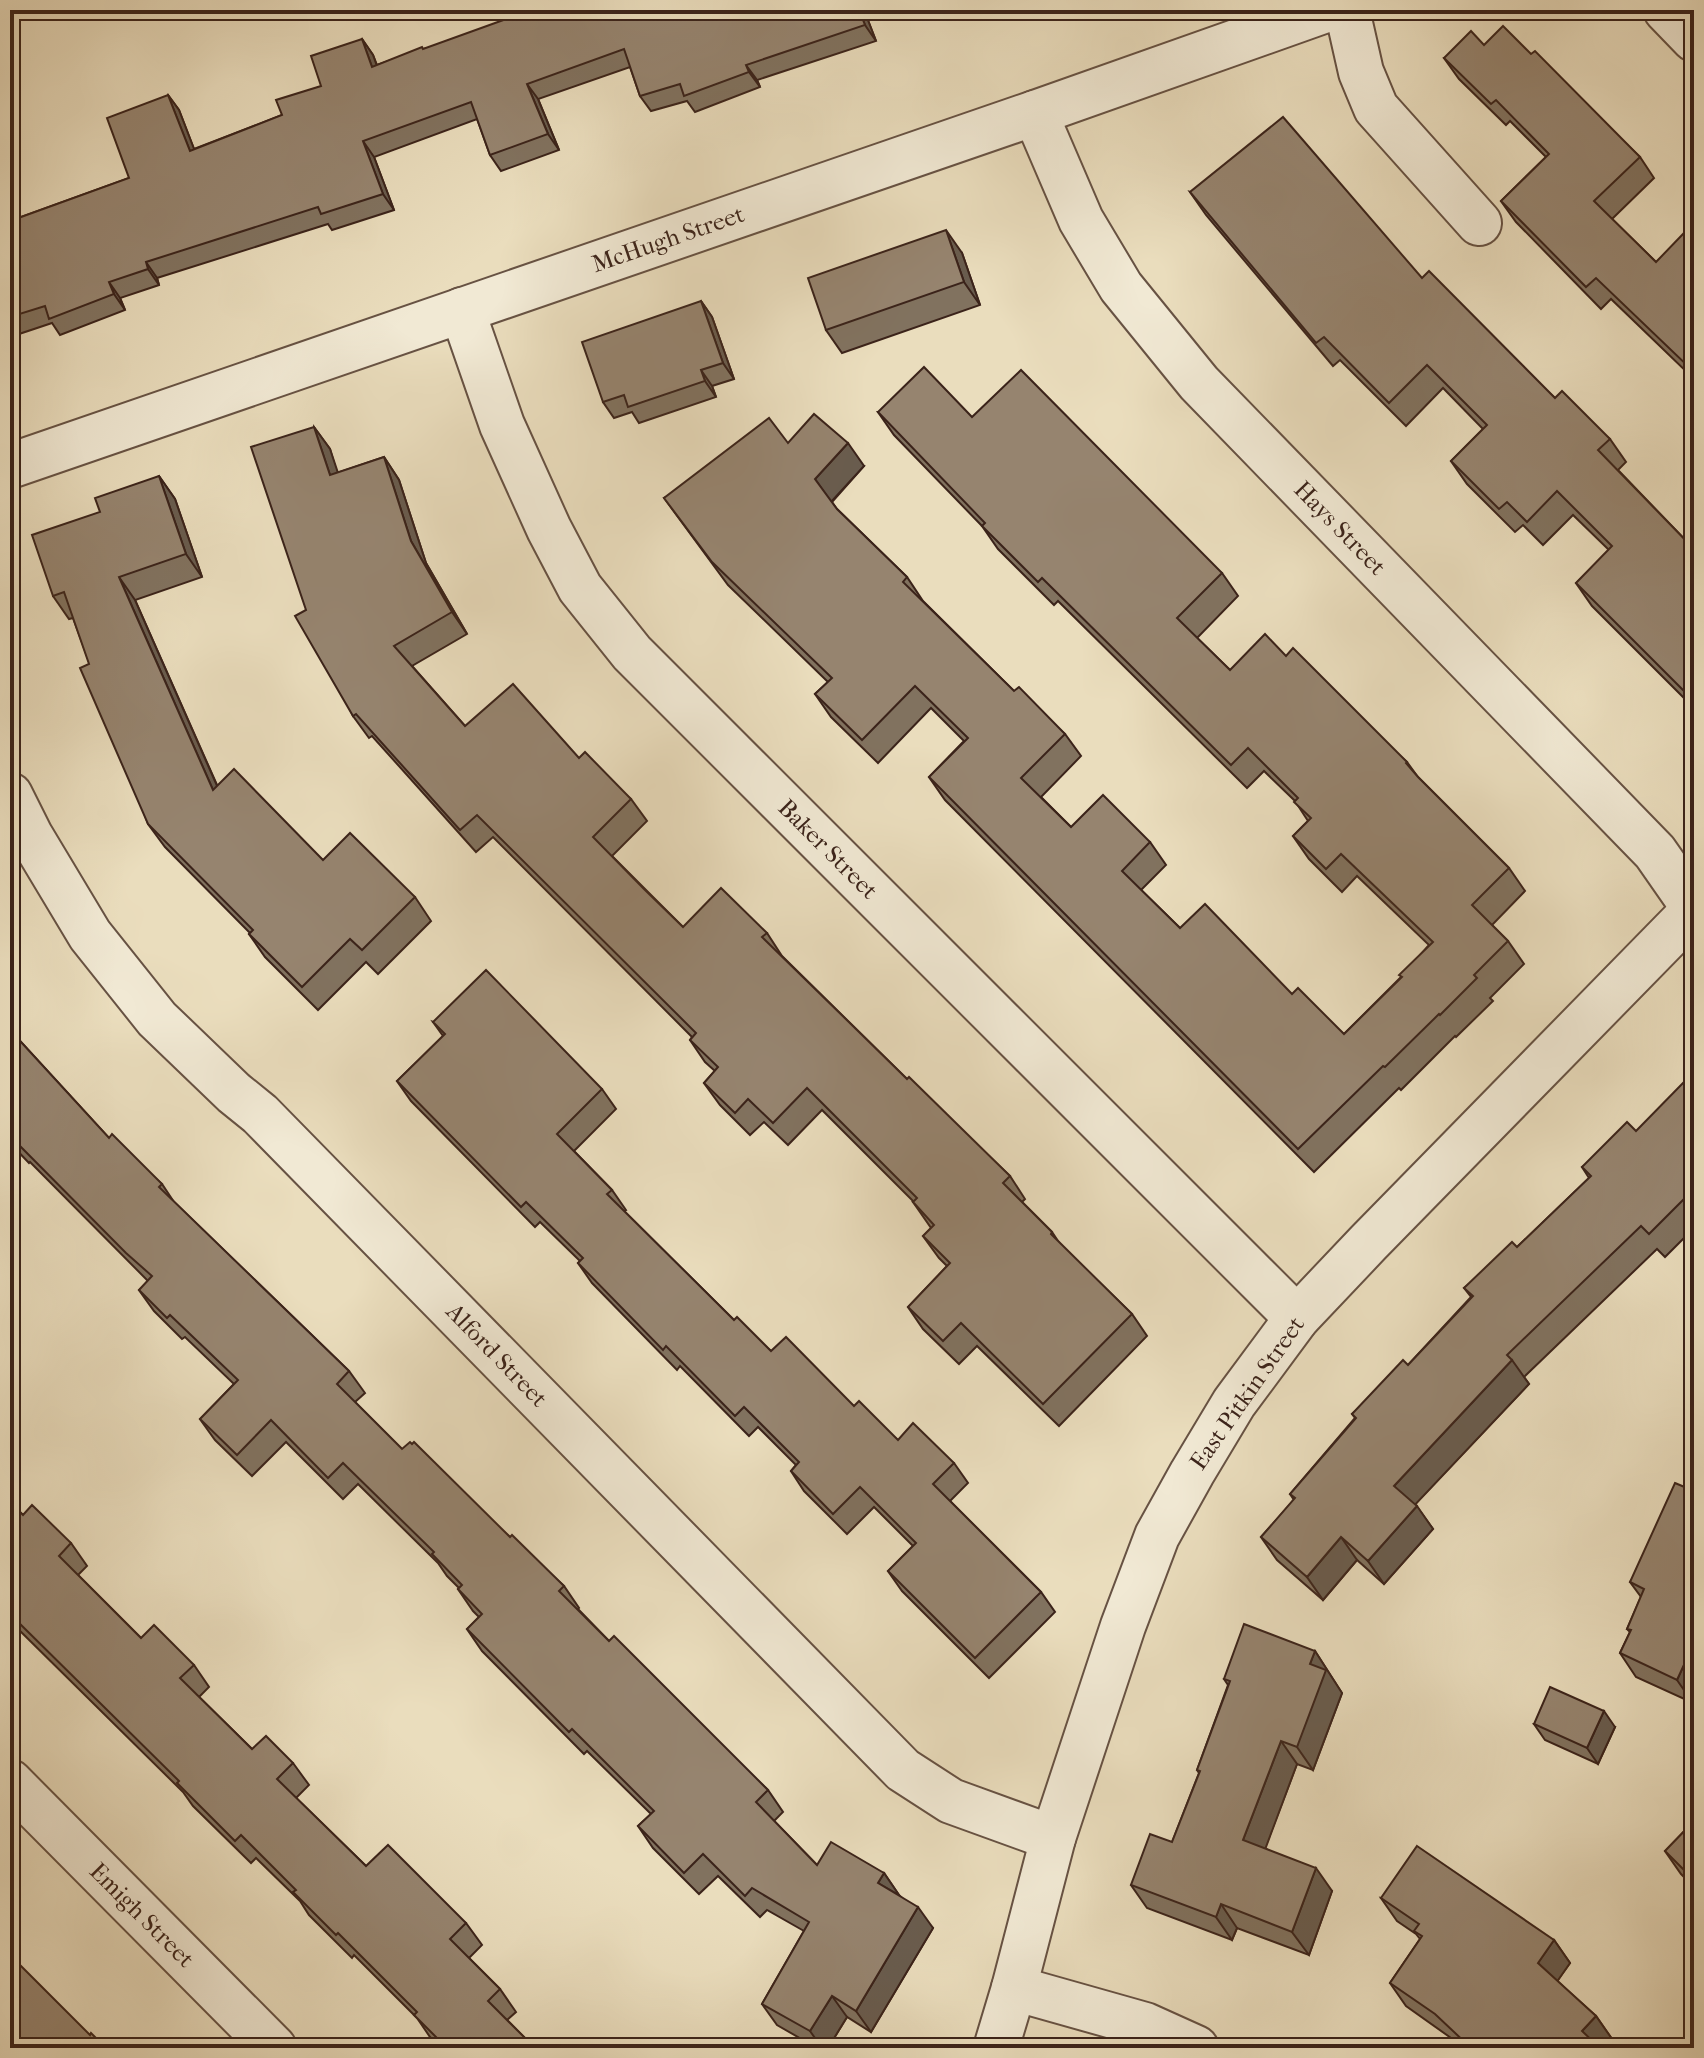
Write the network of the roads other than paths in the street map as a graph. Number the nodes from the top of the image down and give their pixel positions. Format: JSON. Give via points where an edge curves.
{"nodes":[{"id":1,"x":1326,"y":10,"type":"edge"},
{"id":2,"x":1347,"y":10,"type":"edge"},
{"id":3,"x":1666,"y":10,"type":"edge"},
{"id":4,"x":1694,"y":39,"type":"edge"},
{"id":5,"x":1035,"y":113,"type":"junction"},
{"id":6,"x":1479,"y":223,"type":"dead end"},
{"id":7,"x":462,"y":310,"type":"junction"},
{"id":8,"x":10,"y":466,"type":"edge"},
{"id":9,"x":10,"y":795,"type":"edge"},
{"id":10,"x":1694,"y":909,"type":"edge"},
{"id":11,"x":1297,"y":1318,"type":"junction"},
{"id":12,"x":10,"y":1782,"type":"edge"},
{"id":13,"x":1053,"y":1838,"type":"junction"},
{"id":14,"x":1014,"y":1988,"type":"junction"},
{"id":15,"x":274,"y":2048,"type":"edge"},
{"id":16,"x":996,"y":2048,"type":"edge"},
{"id":17,"x":1196,"y":2048,"type":"edge"}],
"edges":[{"from":1,"to":5,"type":"street","name":"McHugh Street"},
{"from":2,"to":6,"type":"street","via":[[1361,72],[1376,108]]},
{"from":3,"to":4,"type":"street"},
{"from":5,"to":7,"type":"street","name":"McHugh Street"},
{"from":5,"to":10,"type":"street","name":"Hays Street","via":[[1081,220],[1121,287],[1199,383],[1655,852]]},
{"from":7,"to":8,"type":"street","name":"McHugh Street"},
{"from":7,"to":11,"type":"street","name":"Baker Street","via":[[502,425],[549,529],[580,588],[632,653]]},
{"from":9,"to":13,"type":"street","name":"Alford Street","via":[[90,935],[157,1019],[260,1114],[903,1770],[951,1801]]},
{"from":10,"to":11,"type":"street","name":"East Pitkin Street"},
{"from":11,"to":13,"type":"street","name":"East Pitkin Street","via":[[1234,1403],[1157,1536]]},
{"from":12,"to":15,"type":"street","name":"Emigh Street"},
{"from":13,"to":14,"type":"street","name":"East Pitkin Street"},
{"from":14,"to":16,"type":"street","name":"East Pitkin Street"},
{"from":14,"to":17,"type":"street","via":[[1145,2025]]}]}
